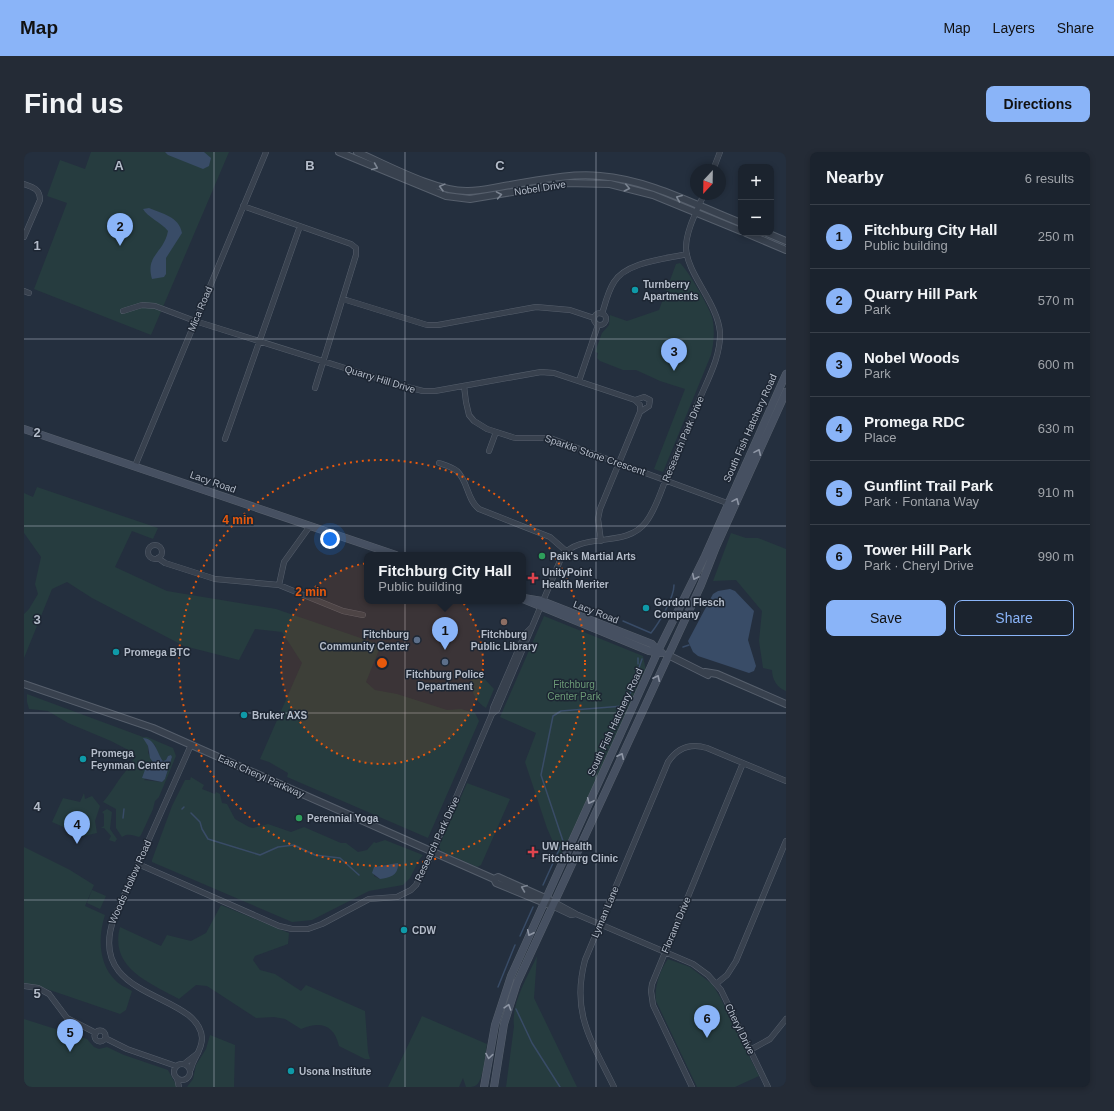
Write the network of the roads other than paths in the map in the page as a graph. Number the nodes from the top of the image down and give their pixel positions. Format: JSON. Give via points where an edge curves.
{"nodes":[{"id":1,"x":266,"y":152,"type":"edge"},
{"id":2,"x":339,"y":152,"type":"edge"},
{"id":3,"x":357,"y":152,"type":"edge"},
{"id":4,"x":720,"y":152,"type":"edge"},
{"id":5,"x":715,"y":164,"type":"edge"},
{"id":6,"x":24,"y":184,"type":"edge"},
{"id":7,"x":702,"y":200,"type":"edge"},
{"id":8,"x":243,"y":206,"type":"junction"},
{"id":9,"x":699,"y":206,"type":"junction"},
{"id":10,"x":696,"y":213,"type":"junction"},
{"id":11,"x":738,"y":222,"type":"edge"},
{"id":12,"x":300,"y":226,"type":"junction"},
{"id":13,"x":738,"y":230,"type":"edge"},
{"id":14,"x":753,"y":236,"type":"edge"},
{"id":15,"x":774,"y":236,"type":"edge"},
{"id":16,"x":24,"y":237,"type":"edge"},
{"id":17,"x":786,"y":241,"type":"edge"},
{"id":18,"x":786,"y":250,"type":"edge"},
{"id":19,"x":687,"y":254,"type":"junction"},
{"id":20,"x":343,"y":299,"type":"junction"},
{"id":21,"x":123,"y":311,"type":"dead end"},
{"id":22,"x":602,"y":314,"type":"junction"},
{"id":23,"x":594,"y":318,"type":"junction"},
{"id":24,"x":196,"y":321,"type":"junction"},
{"id":25,"x":598,"y":325,"type":"junction"},
{"id":26,"x":260,"y":341,"type":"junction"},
{"id":27,"x":323,"y":361,"type":"junction"},
{"id":28,"x":786,"y":374,"type":"edge"},
{"id":29,"x":578,"y":381,"type":"junction"},
{"id":30,"x":464,"y":386,"type":"junction"},
{"id":31,"x":315,"y":388,"type":"dead end"},
{"id":32,"x":786,"y":392,"type":"edge"},
{"id":33,"x":635,"y":400,"type":"junction"},
{"id":34,"x":640,"y":412,"type":"junction"},
{"id":35,"x":24,"y":430,"type":"edge"},
{"id":36,"x":496,"y":432,"type":"junction"},
{"id":37,"x":225,"y":439,"type":"dead end"},
{"id":38,"x":489,"y":451,"type":"dead end"},
{"id":39,"x":439,"y":463,"type":"dead end"},
{"id":40,"x":619,"y":463,"type":"junction"},
{"id":41,"x":135,"y":466,"type":"junction"},
{"id":42,"x":665,"y":480,"type":"junction"},
{"id":43,"x":727,"y":503,"type":"junction"},
{"id":44,"x":310,"y":526,"type":"junction"},
{"id":45,"x":601,"y":541,"type":"junction"},
{"id":46,"x":566,"y":551,"type":"junction"},
{"id":47,"x":387,"y":552,"type":"edge"},
{"id":48,"x":158,"y":558,"type":"dead end"},
{"id":49,"x":279,"y":586,"type":"junction"},
{"id":50,"x":526,"y":599,"type":"edge"},
{"id":51,"x":541,"y":604,"type":"junction"},
{"id":52,"x":363,"y":615,"type":"dead end"},
{"id":53,"x":658,"y":651,"type":"junction"},
{"id":54,"x":668,"y":656,"type":"junction"},
{"id":55,"x":24,"y":684,"type":"edge"},
{"id":56,"x":786,"y":704,"type":"edge"},
{"id":57,"x":191,"y":745,"type":"junction"},
{"id":58,"x":743,"y":763,"type":"junction"},
{"id":59,"x":786,"y":781,"type":"edge"},
{"id":60,"x":786,"y":841,"type":"edge"},
{"id":61,"x":432,"y":852,"type":"junction"},
{"id":62,"x":138,"y":864,"type":"junction"},
{"id":63,"x":545,"y":900,"type":"junction"},
{"id":64,"x":553,"y":904,"type":"junction"},
{"id":65,"x":600,"y":924,"type":"junction"},
{"id":66,"x":665,"y":951,"type":"junction"},
{"id":67,"x":716,"y":984,"type":"junction"},
{"id":68,"x":24,"y":986,"type":"edge"},
{"id":69,"x":786,"y":1019,"type":"edge"},
{"id":70,"x":750,"y":1050,"type":"junction"},
{"id":71,"x":199,"y":1053,"type":"junction"},
{"id":72,"x":184,"y":1064,"type":"junction"},
{"id":73,"x":176,"y":1066,"type":"junction"},
{"id":74,"x":191,"y":1069,"type":"junction"},
{"id":75,"x":177,"y":1078,"type":"junction"},
{"id":76,"x":184,"y":1080,"type":"junction"},
{"id":77,"x":179,"y":1087,"type":"edge"},
{"id":78,"x":183,"y":1087,"type":"edge"},
{"id":79,"x":484,"y":1087,"type":"edge"},
{"id":80,"x":494,"y":1087,"type":"edge"},
{"id":81,"x":614,"y":1087,"type":"edge"},
{"id":82,"x":692,"y":1087,"type":"edge"},
{"id":83,"x":768,"y":1087,"type":"edge"}],
"edges":[{"from":1,"to":8,"type":"street","name":"Mica Road"},
{"from":2,"to":10,"type":"street","name":"Nobel Drive","one_way":true,"via":[[446,196],[462,199],[566,183],[603,184],[653,195]]},
{"from":9,"to":3,"type":"street","name":"Nobel Drive","one_way":true,"via":[[646,185],[595,176],[564,176],[474,191],[453,190]]},
{"from":4,"to":5,"type":"street"},
{"from":6,"to":16,"type":"street","via":[[39,192],[40,200]]},
{"from":7,"to":9,"type":"street","name":"Research Park Drive"},
{"from":8,"to":12,"type":"street"},
{"from":8,"to":24,"type":"street","name":"Mica Road"},
{"from":9,"to":10,"type":"street","name":"Research Park Drive"},
{"from":9,"to":11,"type":"street","name":"Nobel Drive"},
{"from":10,"to":13,"type":"street","name":"Nobel Drive"},
{"from":10,"to":19,"type":"street","name":"Research Park Drive","via":[[687,237]]},
{"from":12,"to":20,"type":"street","via":[[356,248]]},
{"from":12,"to":26,"type":"street"},
{"from":14,"to":18,"type":"street"},
{"from":15,"to":17,"type":"street"},
{"from":19,"to":22,"type":"street","via":[[623,272],[613,283]]},
{"from":19,"to":42,"type":"street","name":"Research Park Drive","via":[[716,314],[720,331],[719,346],[712,370]]},
{"from":20,"to":23,"type":"street","via":[[427,325],[536,307],[570,310]]},
{"from":20,"to":27,"type":"street"},
{"from":21,"to":24,"type":"street","name":"Quarry Hill Drive","via":[[142,305],[155,306]]},
{"from":22,"to":23,"type":"street","via":[[597,314]]},
{"from":22,"to":25,"type":"street","via":[[605,316],[605,322]]},
{"from":23,"to":25,"type":"street"},
{"from":24,"to":26,"type":"street","name":"Quarry Hill Drive"},
{"from":24,"to":41,"type":"street","name":"Mica Road"},
{"from":25,"to":29,"type":"street"},
{"from":26,"to":27,"type":"street","name":"Quarry Hill Drive"},
{"from":26,"to":37,"type":"street"},
{"from":27,"to":30,"type":"street","name":"Quarry Hill Drive","via":[[423,391]]},
{"from":27,"to":31,"type":"street"},
{"from":28,"to":43,"type":"main road","name":"South Fish Hatchery Road"},
{"from":29,"to":30,"type":"street","name":"Quarry Hill Drive","via":[[554,373],[541,372]]},
{"from":29,"to":33,"type":"street","name":"Quarry Hill Drive"},
{"from":30,"to":36,"type":"street","name":"Sparkle Stone Crescent","via":[[470,414],[481,426]]},
{"from":54,"to":32,"type":"main road","name":"South Fish Hatchery Road","one_way":true},
{"from":33,"to":34,"type":"street","name":"Quarry Hill Drive","via":[[640,405]]},
{"from":33,"to":34,"type":"street","via":[[644,397],[650,400],[649,406]]},
{"from":34,"to":40,"type":"street"},
{"from":35,"to":41,"type":"main road","name":"Lacy Road"},
{"from":36,"to":38,"type":"street"},
{"from":36,"to":40,"type":"street","name":"Sparkle Stone Crescent","via":[[515,438],[550,438]]},
{"from":39,"to":46,"type":"street","via":[[453,468],[460,475],[479,509],[550,537]]},
{"from":40,"to":42,"type":"street","name":"Sparkle Stone Crescent"},
{"from":40,"to":45,"type":"street","via":[[600,509],[598,519]]},
{"from":41,"to":44,"type":"main road","name":"Lacy Road"},
{"from":42,"to":43,"type":"street","name":"Sparkle Stone Crescent"},
{"from":42,"to":45,"type":"street","name":"Research Park Drive","via":[[642,528],[624,537]]},
{"from":43,"to":53,"type":"main road","name":"South Fish Hatchery Road","one_way":true,"via":[[705,556]]},
{"from":44,"to":47,"type":"main road","name":"Lacy Road"},
{"from":44,"to":49,"type":"street","via":[[287,557],[280,573]]},
{"from":45,"to":46,"type":"street","name":"Research Park Drive","via":[[579,545]]},
{"from":46,"to":51,"type":"street","name":"Research Park Drive"},
{"from":48,"to":49,"type":"street","via":[[165,563],[214,579]]},
{"from":49,"to":52,"type":"street","via":[[343,611]]},
{"from":50,"to":51,"type":"main road","name":"Lacy Road"},
{"from":51,"to":53,"type":"main road","name":"Lacy Road","via":[[652,644]]},
{"from":51,"to":61,"type":"street","name":"Research Park Drive","via":[[531,628],[522,641]]},
{"from":53,"to":54,"type":"main road","name":"Lacy Road"},
{"from":53,"to":63,"type":"main road","name":"South Fish Hatchery Road","one_way":true},
{"from":54,"to":56,"type":"street","name":"Lacy Road"},
{"from":64,"to":54,"type":"main road","name":"South Fish Hatchery Road","one_way":true},
{"from":55,"to":57,"type":"street","name":"East Cheryl Parkway","via":[[153,728]]},
{"from":57,"to":61,"type":"street","name":"East Cheryl Parkway"},
{"from":57,"to":62,"type":"street","name":"Woods Hollow Road"},
{"from":58,"to":59,"type":"street"},
{"from":58,"to":65,"type":"street","name":"Lyman Lane","via":[[702,747],[686,747],[668,762]]},
{"from":58,"to":66,"type":"street","name":"Florann Drive"},
{"from":60,"to":67,"type":"street","via":[[736,961],[727,975]]},
{"from":61,"to":62,"type":"street","name":"Research Park Drive","via":[[416,885],[407,894],[369,899],[315,927],[298,930],[279,926]]},
{"from":61,"to":63,"type":"street","name":"East Cheryl Parkway","via":[[494,879],[498,877]]},
{"from":62,"to":71,"type":"street","name":"Woods Hollow Road","via":[[110,928],[110,954],[118,971],[125,977],[194,1020],[201,1032]]},
{"from":63,"to":64,"type":"street","name":"East Cheryl Parkway"},
{"from":63,"to":79,"type":"main road","name":"South Fish Hatchery Road","one_way":true,"via":[[502,998]]},
{"from":64,"to":65,"type":"street","name":"Cheryl Drive","via":[[571,915],[576,914]]},
{"from":80,"to":64,"type":"main road","name":"South Fish Hatchery Road","one_way":true,"via":[[510,1001]]},
{"from":65,"to":66,"type":"street","name":"Cheryl Drive"},
{"from":65,"to":81,"type":"street","name":"Lyman Lane","via":[[585,960],[580,1000],[586,1028]]},
{"from":66,"to":67,"type":"street","name":"Cheryl Drive","via":[[693,964]]},
{"from":66,"to":82,"type":"street","name":"Florann Drive","via":[[652,984],[651,998]]},
{"from":67,"to":70,"type":"street","name":"Cheryl Drive"},
{"from":68,"to":73,"type":"street","via":[[38,988],[49,994],[67,1018],[96,1033],[98,1040],[105,1038],[127,1049]]},
{"from":69,"to":70,"type":"street","via":[[770,1039]]},
{"from":70,"to":83,"type":"street","name":"Cheryl Drive"},
{"from":71,"to":72,"type":"street"},
{"from":71,"to":74,"type":"street","name":"Woods Hollow Road"},
{"from":72,"to":73,"type":"street"},
{"from":72,"to":74,"type":"street"},
{"from":73,"to":75,"type":"street","via":[[174,1072]]},
{"from":74,"to":76,"type":"street","via":[[189,1077]]},
{"from":75,"to":76,"type":"street"},
{"from":75,"to":77,"type":"street"},
{"from":76,"to":78,"type":"street"}]}
